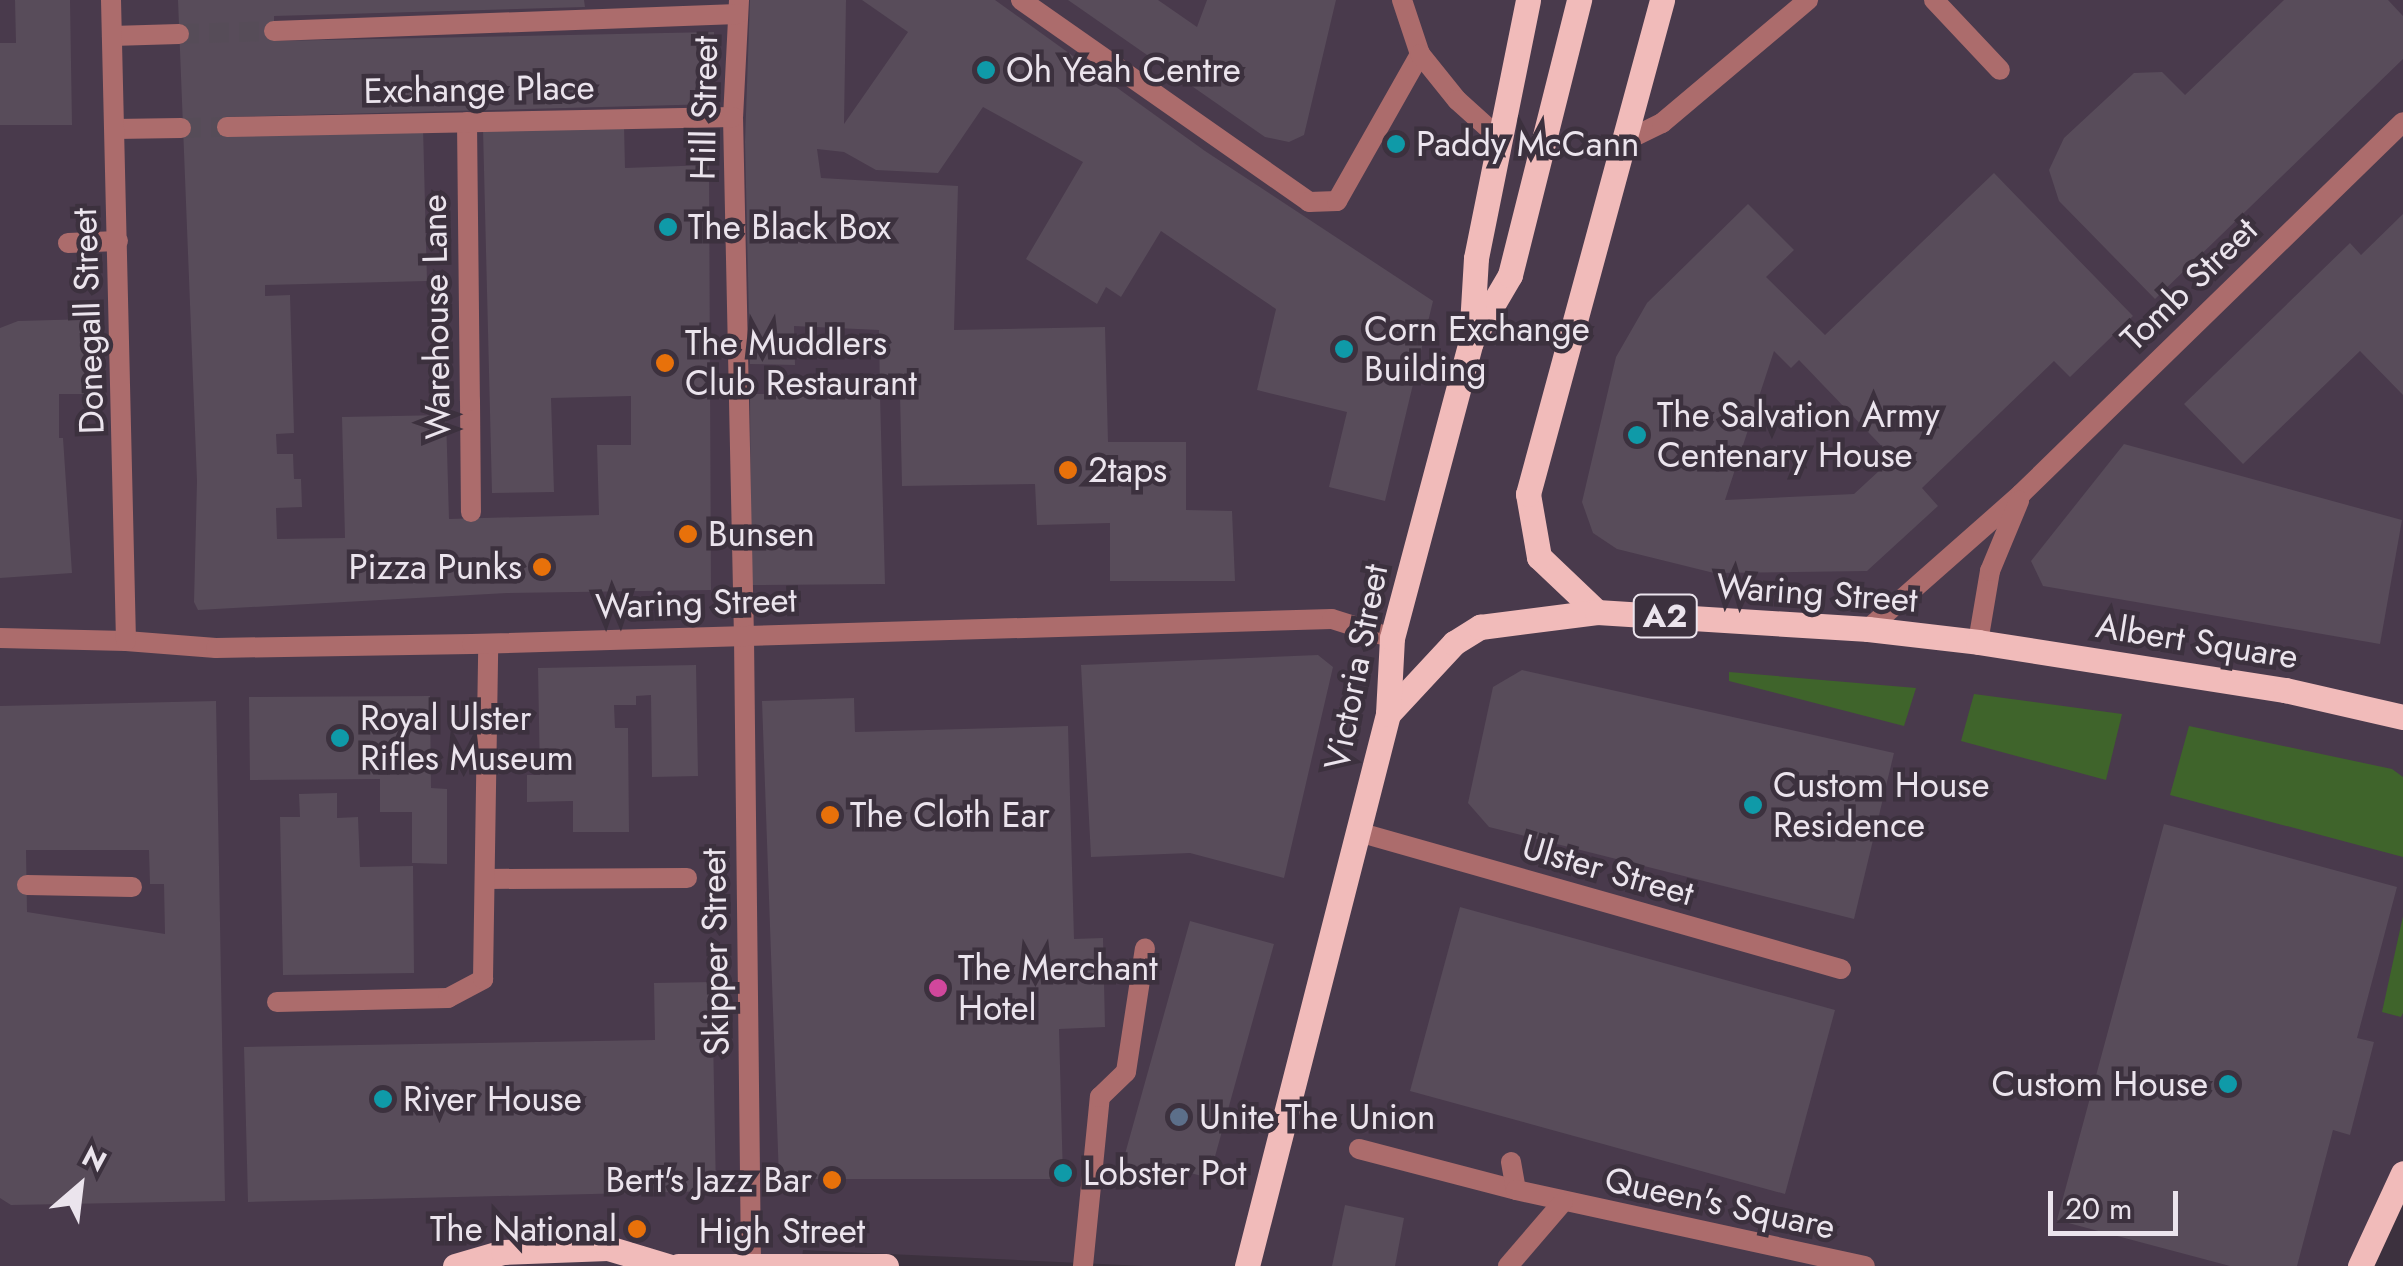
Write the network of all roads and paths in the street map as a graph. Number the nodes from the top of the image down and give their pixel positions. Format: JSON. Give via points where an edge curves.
{"nodes":[{"id":1,"x":111,"y":0,"type":"edge"},
{"id":2,"x":1021,"y":0,"type":"edge"},
{"id":3,"x":1402,"y":0,"type":"edge"},
{"id":4,"x":1528,"y":0,"type":"edge"},
{"id":5,"x":1579,"y":0,"type":"edge"},
{"id":6,"x":1662,"y":0,"type":"edge"},
{"id":7,"x":1808,"y":0,"type":"edge"},
{"id":8,"x":1934,"y":0,"type":"edge"},
{"id":9,"x":738,"y":7,"type":"edge"},
{"id":10,"x":602,"y":9,"type":"edge"},
{"id":11,"x":274,"y":30,"type":"tunnel mouth"},
{"id":12,"x":179,"y":34,"type":"tunnel mouth"},
{"id":13,"x":112,"y":36,"type":"junction"},
{"id":14,"x":1420,"y":54,"type":"junction"},
{"id":15,"x":2000,"y":70,"type":"dead end"},
{"id":16,"x":733,"y":118,"type":"junction"},
{"id":17,"x":466,"y":122,"type":"junction"},
{"id":18,"x":2403,"y":122,"type":"edge"},
{"id":19,"x":227,"y":127,"type":"tunnel mouth"},
{"id":20,"x":181,"y":128,"type":"tunnel mouth"},
{"id":21,"x":115,"y":129,"type":"junction"},
{"id":22,"x":1498,"y":136,"type":"junction"},
{"id":23,"x":1625,"y":141,"type":"junction"},
{"id":24,"x":118,"y":241,"type":"junction"},
{"id":25,"x":68,"y":243,"type":"dead end"},
{"id":26,"x":1471,"y":342,"type":"junction"},
{"id":27,"x":2021,"y":494,"type":"junction"},
{"id":28,"x":471,"y":512,"type":"dead end"},
{"id":29,"x":1598,"y":612,"type":"junction"},
{"id":30,"x":1868,"y":630,"type":"junction"},
{"id":31,"x":0,"y":638,"type":"edge"},
{"id":32,"x":477,"y":638,"type":"junction"},
{"id":33,"x":744,"y":638,"type":"junction"},
{"id":34,"x":1392,"y":638,"type":"junction"},
{"id":35,"x":126,"y":641,"type":"junction"},
{"id":36,"x":1978,"y":642,"type":"junction"},
{"id":37,"x":1388,"y":714,"type":"junction"},
{"id":38,"x":2403,"y":717,"type":"edge"},
{"id":39,"x":1358,"y":832,"type":"junction"},
{"id":40,"x":687,"y":878,"type":"dead end"},
{"id":41,"x":485,"y":879,"type":"junction"},
{"id":42,"x":27,"y":885,"type":"dead end"},
{"id":43,"x":132,"y":887,"type":"dead end"},
{"id":44,"x":1145,"y":948,"type":"dead end"},
{"id":45,"x":1841,"y":969,"type":"dead end"},
{"id":46,"x":277,"y":1002,"type":"dead end"},
{"id":47,"x":1359,"y":1149,"type":"dead end"},
{"id":48,"x":1510,"y":1162,"type":"dead end"},
{"id":49,"x":2403,"y":1173,"type":"edge"},
{"id":50,"x":1516,"y":1190,"type":"junction"},
{"id":51,"x":1562,"y":1202,"type":"junction"},
{"id":52,"x":605,"y":1257,"type":"edge"},
{"id":53,"x":503,"y":1259,"type":"edge"},
{"id":54,"x":752,"y":1264,"type":"edge"},
{"id":55,"x":455,"y":1266,"type":"edge"},
{"id":56,"x":668,"y":1266,"type":"edge"},
{"id":57,"x":683,"y":1266,"type":"edge"},
{"id":58,"x":886,"y":1266,"type":"edge"},
{"id":59,"x":1083,"y":1266,"type":"edge"},
{"id":60,"x":1246,"y":1266,"type":"edge"},
{"id":61,"x":1508,"y":1266,"type":"edge"},
{"id":62,"x":1865,"y":1266,"type":"edge"},
{"id":63,"x":2360,"y":1266,"type":"edge"}],
"edges":[{"from":1,"to":13,"type":"street","name":"Donegall Street"},
{"from":2,"to":14,"type":"street","via":[[1306,207],[1337,202]]},
{"from":3,"to":14,"type":"street"},
{"from":4,"to":22,"type":"main road","number":"A2"},
{"from":5,"to":26,"type":"main road","via":[[1510,275]]},
{"from":6,"to":23,"type":"main road","number":"A2"},
{"from":7,"to":23,"type":"street","via":[[1662,123]]},
{"from":8,"to":15,"type":"street"},
{"from":9,"to":10,"type":"street"},
{"from":9,"to":16,"type":"street","name":"Hill Street"},
{"from":10,"to":11,"type":"street"},
{"from":12,"to":13,"type":"street"},
{"from":13,"to":21,"type":"street","name":"Donegall Street"},
{"from":14,"to":22,"type":"street"},
{"from":16,"to":17,"type":"street","name":"Exchange Place"},
{"from":16,"to":33,"type":"street","name":"Hill Street"},
{"from":17,"to":19,"type":"street","name":"Exchange Place"},
{"from":17,"to":28,"type":"street","name":"Warehouse Lane"},
{"from":18,"to":27,"type":"street","name":"Tomb Street"},
{"from":20,"to":21,"type":"street"},
{"from":21,"to":24,"type":"street","name":"Donegall Street"},
{"from":22,"to":26,"type":"main road","name":"Victoria Street","number":"A2","via":[[1476,258]]},
{"from":23,"to":29,"type":"main road","number":"A2","via":[[1528,494],[1539,557]]},
{"from":24,"to":25,"type":"street"},
{"from":24,"to":35,"type":"street","name":"Donegall Street"},
{"from":26,"to":34,"type":"main road","name":"Victoria Street","number":"A2"},
{"from":27,"to":30,"type":"street","name":"Tomb Street"},
{"from":27,"to":36,"type":"street","name":"Tomb Street","via":[[1990,570]]},
{"from":29,"to":30,"type":"main road","name":"Waring Street","number":"A2"},
{"from":29,"to":37,"type":"main road","name":"Waring Street","number":"A2","via":[[1480,627],[1454,643]]},
{"from":30,"to":36,"type":"main road","name":"Waring Street","number":"A2"},
{"from":31,"to":35,"type":"street","name":"Waring Street"},
{"from":32,"to":33,"type":"street","name":"Waring Street"},
{"from":32,"to":35,"type":"street","name":"Waring Street","via":[[216,648]]},
{"from":32,"to":41,"type":"street"},
{"from":33,"to":34,"type":"street","name":"Waring Street","via":[[1332,619]]},
{"from":33,"to":54,"type":"street","name":"Skipper Street"},
{"from":34,"to":37,"type":"main road","name":"Victoria Street","number":"A2"},
{"from":36,"to":38,"type":"main road","name":"Albert Square","number":"A2","via":[[2285,690]]},
{"from":37,"to":39,"type":"main road","name":"Victoria Street","number":"A2"},
{"from":39,"to":45,"type":"street","name":"Ulster Street"},
{"from":39,"to":60,"type":"main road","name":"Victoria Street","number":"A2"},
{"from":40,"to":41,"type":"street"},
{"from":41,"to":46,"type":"street","via":[[483,980],[448,998]]},
{"from":42,"to":43,"type":"street"},
{"from":44,"to":59,"type":"street","via":[[1126,1072],[1100,1096]]},
{"from":47,"to":50,"type":"street","name":"Queen's Square"},
{"from":48,"to":50,"type":"street"},
{"from":49,"to":63,"type":"main road"},
{"from":50,"to":51,"type":"street","name":"Queen's Square"},
{"from":51,"to":61,"type":"street","name":"Queen's Square"},
{"from":51,"to":62,"type":"street","name":"Queen's Square"},
{"from":52,"to":53,"type":"main road","name":"High Street"},
{"from":52,"to":56,"type":"main road","name":"High Street"},
{"from":53,"to":55,"type":"main road","name":"High Street"},
{"from":54,"to":57,"type":"main road","name":"High Street"},
{"from":54,"to":58,"type":"main road","name":"High Street"}]}
